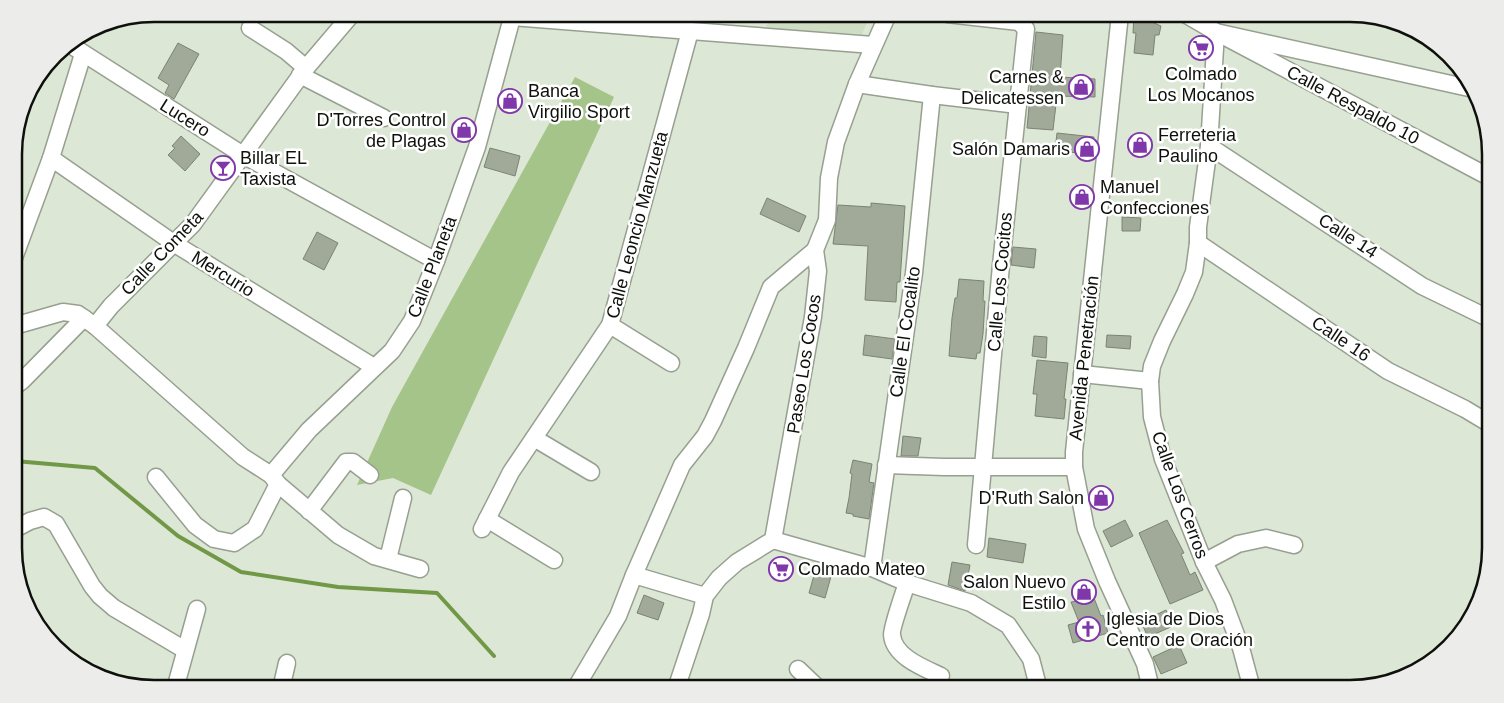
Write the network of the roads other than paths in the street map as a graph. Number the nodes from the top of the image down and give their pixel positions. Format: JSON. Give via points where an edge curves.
{"nodes":[{"id":1,"x":345,"y":22,"type":"edge"},
{"id":2,"x":507,"y":22,"type":"edge"},
{"id":3,"x":659,"y":22,"type":"edge"},
{"id":4,"x":884,"y":22,"type":"edge"},
{"id":5,"x":1019,"y":22,"type":"edge"},
{"id":6,"x":1119,"y":22,"type":"edge"},
{"id":7,"x":1199,"y":22,"type":"edge"},
{"id":8,"x":250,"y":28,"type":"dead end"},
{"id":9,"x":690,"y":30,"type":"junction"},
{"id":10,"x":1216,"y":32,"type":"junction"},
{"id":11,"x":873,"y":45,"type":"junction"},
{"id":12,"x":76,"y":49,"type":"edge"},
{"id":13,"x":83,"y":54,"type":"junction"},
{"id":14,"x":303,"y":72,"type":"junction"},
{"id":15,"x":857,"y":84,"type":"junction"},
{"id":16,"x":1463,"y":87,"type":"edge"},
{"id":17,"x":932,"y":95,"type":"junction"},
{"id":18,"x":1018,"y":105,"type":"junction"},
{"id":19,"x":384,"y":118,"type":"dead end"},
{"id":20,"x":1209,"y":146,"type":"junction"},
{"id":21,"x":243,"y":155,"type":"junction"},
{"id":22,"x":51,"y":158,"type":"junction"},
{"id":23,"x":1482,"y":173,"type":"edge"},
{"id":24,"x":23,"y":234,"type":"edge"},
{"id":25,"x":1198,"y":243,"type":"junction"},
{"id":26,"x":175,"y":244,"type":"junction"},
{"id":27,"x":815,"y":250,"type":"junction"},
{"id":28,"x":436,"y":261,"type":"junction"},
{"id":29,"x":1482,"y":316,"type":"edge"},
{"id":30,"x":89,"y":322,"type":"junction"},
{"id":31,"x":23,"y":324,"type":"edge"},
{"id":32,"x":610,"y":325,"type":"junction"},
{"id":33,"x":671,"y":363,"type":"dead end"},
{"id":34,"x":374,"y":367,"type":"junction"},
{"id":35,"x":1082,"y":374,"type":"junction"},
{"id":36,"x":22,"y":381,"type":"edge"},
{"id":37,"x":1150,"y":381,"type":"junction"},
{"id":38,"x":1482,"y":419,"type":"edge"},
{"id":39,"x":534,"y":438,"type":"junction"},
{"id":40,"x":886,"y":465,"type":"junction"},
{"id":41,"x":984,"y":466,"type":"junction"},
{"id":42,"x":1074,"y":468,"type":"junction"},
{"id":43,"x":591,"y":472,"type":"dead end"},
{"id":44,"x":370,"y":475,"type":"dead end"},
{"id":45,"x":156,"y":477,"type":"dead end"},
{"id":46,"x":275,"y":479,"type":"junction"},
{"id":47,"x":403,"y":498,"type":"dead end"},
{"id":48,"x":309,"y":511,"type":"junction"},
{"id":49,"x":22,"y":525,"type":"edge"},
{"id":50,"x":773,"y":540,"type":"junction"},
{"id":51,"x":976,"y":545,"type":"dead end"},
{"id":52,"x":1294,"y":546,"type":"dead end"},
{"id":53,"x":388,"y":559,"type":"junction"},
{"id":54,"x":554,"y":560,"type":"dead end"},
{"id":55,"x":1204,"y":562,"type":"junction"},
{"id":56,"x":872,"y":568,"type":"junction"},
{"id":57,"x":420,"y":569,"type":"dead end"},
{"id":58,"x":634,"y":575,"type":"junction"},
{"id":59,"x":907,"y":583,"type":"junction"},
{"id":60,"x":705,"y":596,"type":"junction"},
{"id":61,"x":197,"y":608,"type":"dead end"},
{"id":62,"x":185,"y":650,"type":"junction"},
{"id":63,"x":287,"y":663,"type":"dead end"},
{"id":64,"x":798,"y":669,"type":"dead end"},
{"id":65,"x":941,"y":676,"type":"dead end"},
{"id":66,"x":177,"y":680,"type":"edge"},
{"id":67,"x":283,"y":680,"type":"edge"},
{"id":68,"x":579,"y":680,"type":"edge"},
{"id":69,"x":679,"y":680,"type":"edge"},
{"id":70,"x":810,"y":680,"type":"edge"},
{"id":71,"x":1036,"y":680,"type":"edge"},
{"id":72,"x":1149,"y":680,"type":"edge"},
{"id":73,"x":1250,"y":680,"type":"edge"}],
"edges":[{"from":1,"to":14,"type":"street","name":"Calle Cometa"},
{"from":2,"to":28,"type":"street","name":"Calle Planeta","via":[[477,147]]},
{"from":3,"to":9,"type":"street"},
{"from":4,"to":11,"type":"street","name":"Paseo Los Cocos"},
{"from":5,"to":18,"type":"street","name":"Calle Los Cocitos","via":[[1026,29]]},
{"from":6,"to":35,"type":"street","name":"Avenida Penetración"},
{"from":7,"to":10,"type":"street","name":"Calle Respaldo 10"},
{"from":8,"to":14,"type":"street","via":[[286,51]]},
{"from":9,"to":11,"type":"street"},
{"from":9,"to":32,"type":"street","name":"Calle Leoncio Manzueta"},
{"from":10,"to":16,"type":"street"},
{"from":10,"to":20,"type":"street","name":"Calle Los Cerros"},
{"from":10,"to":23,"type":"street","name":"Calle Respaldo 10"},
{"from":11,"to":15,"type":"street","name":"Paseo Los Cocos"},
{"from":12,"to":13,"type":"street","name":"Lucero"},
{"from":13,"to":21,"type":"street","name":"Lucero"},
{"from":13,"to":22,"type":"street"},
{"from":14,"to":19,"type":"street"},
{"from":14,"to":21,"type":"street","name":"Calle Cometa"},
{"from":15,"to":17,"type":"street"},
{"from":15,"to":27,"type":"street","name":"Paseo Los Cocos","via":[[836,142],[829,178],[827,220]]},
{"from":17,"to":18,"type":"street"},
{"from":17,"to":40,"type":"street","name":"Calle El Cocalito","via":[[914,273]]},
{"from":18,"to":41,"type":"street","name":"Calle Los Cocitos"},
{"from":20,"to":25,"type":"street","name":"Calle Los Cerros"},
{"from":20,"to":29,"type":"street","name":"Calle 14","via":[[1422,286]]},
{"from":21,"to":26,"type":"street","name":"Calle Cometa"},
{"from":21,"to":28,"type":"street","name":"Lucero"},
{"from":22,"to":24,"type":"street"},
{"from":22,"to":26,"type":"street","name":"Mercurio"},
{"from":25,"to":37,"type":"street","name":"Calle Los Cerros","via":[[1194,272],[1162,341]]},
{"from":25,"to":38,"type":"street","name":"Calle 16","via":[[1388,370]]},
{"from":26,"to":30,"type":"street","name":"Calle Cometa","via":[[111,306]]},
{"from":26,"to":34,"type":"street","name":"Mercurio"},
{"from":27,"to":50,"type":"street","name":"Paseo Los Cocos","via":[[818,271],[813,317]]},
{"from":27,"to":58,"type":"street","via":[[771,287],[706,436],[682,465]]},
{"from":28,"to":34,"type":"street","name":"Calle Planeta","via":[[412,321],[392,352]]},
{"from":30,"to":31,"type":"street","via":[[78,314],[63,312]]},
{"from":30,"to":36,"type":"street","name":"Calle Cometa"},
{"from":30,"to":46,"type":"street","via":[[243,457]]},
{"from":32,"to":33,"type":"street"},
{"from":32,"to":39,"type":"street","name":"Calle Leoncio Manzueta"},
{"from":34,"to":46,"type":"street","name":"Calle Planeta","via":[[309,430]]},
{"from":35,"to":37,"type":"street"},
{"from":35,"to":42,"type":"street","name":"Avenida Penetración"},
{"from":37,"to":55,"type":"street","name":"Calle Los Cerros","via":[[1152,418],[1163,459]]},
{"from":39,"to":43,"type":"street"},
{"from":39,"to":54,"type":"street","name":"Calle Leoncio Manzueta","via":[[485,524]]},
{"from":40,"to":41,"type":"street"},
{"from":40,"to":56,"type":"street","name":"Calle El Cocalito"},
{"from":41,"to":42,"type":"street"},
{"from":41,"to":51,"type":"street","name":"Calle Los Cocitos"},
{"from":42,"to":72,"type":"street","name":"Avenida Penetración","via":[[1086,530],[1145,664]]},
{"from":44,"to":48,"type":"street","via":[[353,462],[346,462]]},
{"from":45,"to":46,"type":"street","name":"Calle Planeta","via":[[196,524],[214,539],[234,543],[255,529]]},
{"from":46,"to":48,"type":"street"},
{"from":47,"to":53,"type":"street"},
{"from":48,"to":53,"type":"street","via":[[338,535],[374,556]]},
{"from":49,"to":62,"type":"street","via":[[44,517],[56,524],[100,596],[114,608]]},
{"from":50,"to":56,"type":"street"},
{"from":50,"to":60,"type":"street","via":[[737,562]]},
{"from":52,"to":55,"type":"street","via":[[1266,538],[1238,544]]},
{"from":53,"to":57,"type":"street"},
{"from":55,"to":73,"type":"street","name":"Calle Los Cerros","via":[[1223,600]]},
{"from":56,"to":59,"type":"street"},
{"from":58,"to":60,"type":"street"},
{"from":58,"to":68,"type":"street","via":[[618,616]]},
{"from":59,"to":65,"type":"street","via":[[892,635],[898,650],[913,662]]},
{"from":59,"to":71,"type":"street","via":[[972,603],[1008,625],[1031,659]]},
{"from":60,"to":69,"type":"street"},
{"from":61,"to":62,"type":"street"},
{"from":62,"to":66,"type":"street"},
{"from":63,"to":67,"type":"street"},
{"from":64,"to":70,"type":"street"}]}
